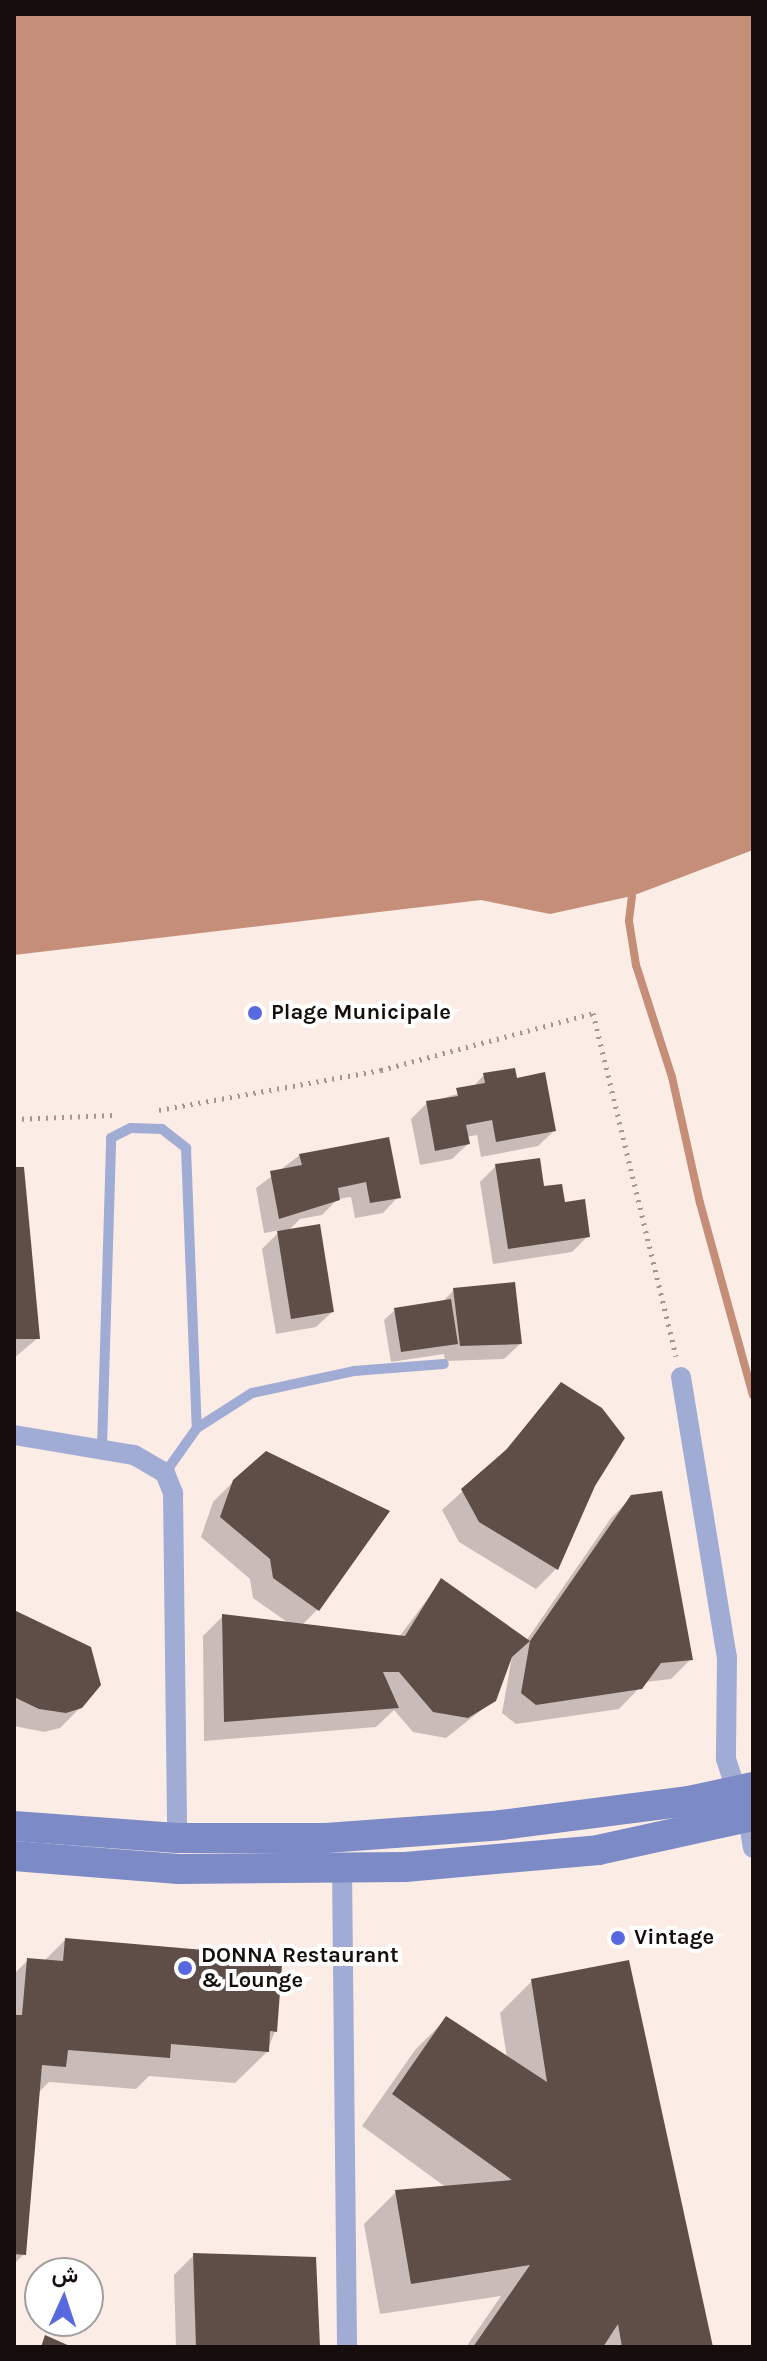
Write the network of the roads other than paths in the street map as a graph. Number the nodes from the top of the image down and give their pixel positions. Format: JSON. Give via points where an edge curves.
{"nodes":[{"id":1,"x":444,"y":1364,"type":"dead end"},
{"id":2,"x":681,"y":1377,"type":"road end"},
{"id":3,"x":197,"y":1428,"type":"junction"},
{"id":4,"x":14,"y":1435,"type":"edge"},
{"id":5,"x":102,"y":1448,"type":"junction"},
{"id":6,"x":165,"y":1473,"type":"junction"},
{"id":7,"x":748,"y":1803,"type":"edge"},
{"id":8,"x":14,"y":1826,"type":"edge"},
{"id":9,"x":177,"y":1838,"type":"junction"},
{"id":10,"x":753,"y":1848,"type":"edge"},
{"id":11,"x":14,"y":1856,"type":"edge"},
{"id":12,"x":342,"y":1868,"type":"junction"},
{"id":13,"x":347,"y":2347,"type":"edge"}],
"edges":[{"from":1,"to":3,"type":"lane","via":[[354,1371],[252,1393]]},
{"from":2,"to":7,"type":"street","via":[[727,1657],[726,1759]]},
{"from":3,"to":5,"type":"lane","via":[[186,1148],[162,1129],[131,1128],[111,1138]]},
{"from":3,"to":6,"type":"lane"},
{"from":4,"to":5,"type":"street"},
{"from":5,"to":6,"type":"street","via":[[134,1455]]},
{"from":6,"to":9,"type":"street","via":[[173,1493]]},
{"from":7,"to":9,"type":"main road","via":[[326,1838]]},
{"from":7,"to":10,"type":"street"},
{"from":7,"to":12,"type":"main road","via":[[598,1850]]},
{"from":8,"to":9,"type":"main road"},
{"from":11,"to":12,"type":"main road","via":[[178,1869]]},
{"from":12,"to":13,"type":"street"}]}
